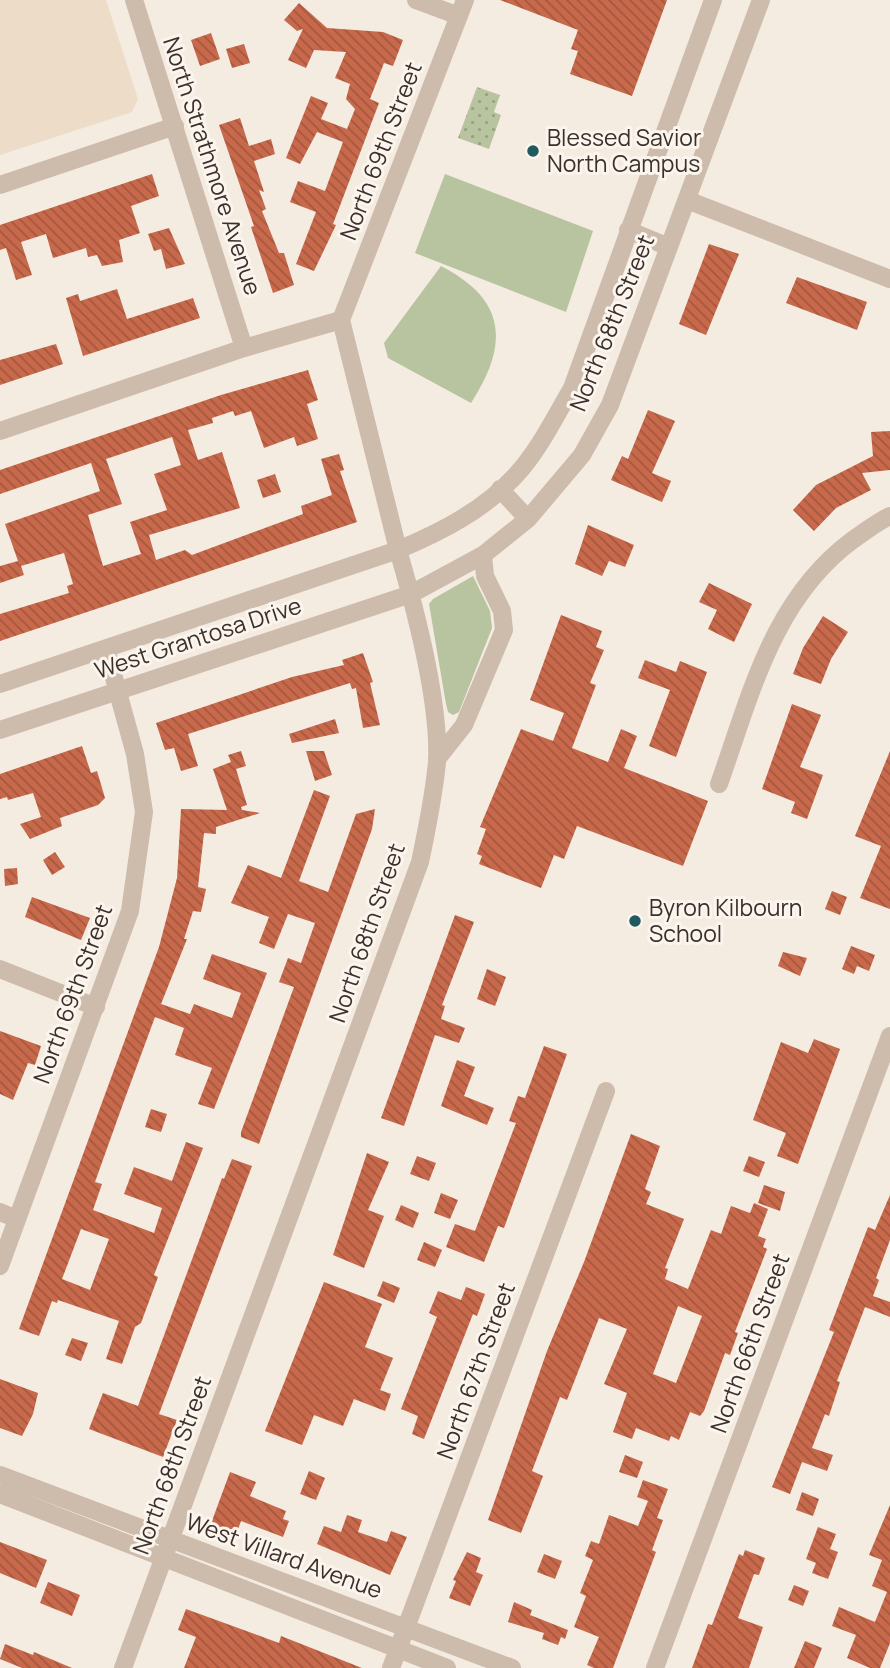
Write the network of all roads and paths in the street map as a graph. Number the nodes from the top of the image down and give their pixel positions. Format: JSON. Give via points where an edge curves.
{"nodes":[{"id":1,"x":134,"y":0,"type":"edge"},
{"id":2,"x":416,"y":0,"type":"edge"},
{"id":3,"x":713,"y":0,"type":"edge"},
{"id":4,"x":761,"y":0,"type":"edge"},
{"id":5,"x":462,"y":8,"type":"edge"},
{"id":6,"x":175,"y":126,"type":"junction"},
{"id":7,"x":0,"y":185,"type":"edge"},
{"id":8,"x":687,"y":200,"type":"junction"},
{"id":9,"x":628,"y":230,"type":"junction"},
{"id":10,"x":669,"y":247,"type":"junction"},
{"id":11,"x":890,"y":279,"type":"edge"},
{"id":12,"x":341,"y":320,"type":"junction"},
{"id":13,"x":244,"y":348,"type":"junction"},
{"id":14,"x":0,"y":430,"type":"edge"},
{"id":15,"x":500,"y":489,"type":"junction"},
{"id":16,"x":890,"y":516,"type":"edge"},
{"id":17,"x":528,"y":519,"type":"junction"},
{"id":18,"x":398,"y":550,"type":"junction"},
{"id":19,"x":483,"y":555,"type":"junction"},
{"id":20,"x":411,"y":594,"type":"junction"},
{"id":21,"x":106,"y":649,"type":"junction"},
{"id":22,"x":0,"y":684,"type":"edge"},
{"id":23,"x":118,"y":691,"type":"junction"},
{"id":24,"x":0,"y":730,"type":"edge"},
{"id":25,"x":437,"y":759,"type":"junction"},
{"id":26,"x":719,"y":784,"type":"dead end"},
{"id":27,"x":0,"y":969,"type":"edge"},
{"id":28,"x":96,"y":1007,"type":"junction"},
{"id":29,"x":890,"y":1036,"type":"edge"},
{"id":30,"x":606,"y":1091,"type":"dead end"},
{"id":31,"x":0,"y":1212,"type":"edge"},
{"id":32,"x":17,"y":1219,"type":"junction"},
{"id":33,"x":0,"y":1266,"type":"edge"},
{"id":34,"x":0,"y":1475,"type":"edge"},
{"id":35,"x":0,"y":1494,"type":"edge"},
{"id":36,"x":171,"y":1540,"type":"junction"},
{"id":37,"x":164,"y":1558,"type":"junction"},
{"id":38,"x":407,"y":1628,"type":"junction"},
{"id":39,"x":399,"y":1649,"type":"junction"},
{"id":40,"x":123,"y":1668,"type":"edge"},
{"id":41,"x":391,"y":1668,"type":"edge"},
{"id":42,"x":447,"y":1668,"type":"edge"},
{"id":43,"x":512,"y":1668,"type":"edge"},
{"id":44,"x":655,"y":1668,"type":"edge"}],
"edges":[{"from":1,"to":6,"type":"street","name":"North Strathmore Avenue"},
{"from":2,"to":5,"type":"street"},
{"from":3,"to":9,"type":"street","name":"North 68th Street"},
{"from":4,"to":8,"type":"street","name":"North 68th Street"},
{"from":5,"to":12,"type":"street","name":"North 69th Street"},
{"from":6,"to":7,"type":"street"},
{"from":6,"to":13,"type":"street","name":"North Strathmore Avenue"},
{"from":8,"to":10,"type":"street","name":"North 68th Street"},
{"from":8,"to":11,"type":"street"},
{"from":9,"to":10,"type":"street"},
{"from":9,"to":15,"type":"street","name":"North 68th Street","via":[[572,388],[543,438]]},
{"from":10,"to":17,"type":"street","name":"North 68th Street","via":[[610,405],[582,455]]},
{"from":12,"to":13,"type":"street"},
{"from":12,"to":18,"type":"street"},
{"from":13,"to":14,"type":"street"},
{"from":15,"to":17,"type":"street"},
{"from":15,"to":18,"type":"street","name":"North 68th Street","via":[[451,527]]},
{"from":16,"to":26,"type":"street","via":[[833,555],[796,595],[761,664]]},
{"from":17,"to":19,"type":"street","name":"North 68th Street"},
{"from":18,"to":20,"type":"street"},
{"from":18,"to":21,"type":"street","name":"West Grantosa Drive"},
{"from":19,"to":20,"type":"street","name":"North 68th Street"},
{"from":19,"to":25,"type":"street","via":[[485,576],[502,611],[505,630],[464,726]]},
{"from":20,"to":23,"type":"street","name":"West Grantosa Drive"},
{"from":20,"to":25,"type":"street","name":"North 68th Street"},
{"from":21,"to":22,"type":"street","name":"West Grantosa Drive"},
{"from":21,"to":23,"type":"street","name":"North 69th Street"},
{"from":23,"to":24,"type":"street","name":"West Grantosa Drive"},
{"from":23,"to":28,"type":"street","name":"North 69th Street","via":[[144,812],[130,911]]},
{"from":25,"to":36,"type":"street","name":"North 68th Street","via":[[420,862]]},
{"from":27,"to":28,"type":"street"},
{"from":28,"to":32,"type":"street","name":"North 69th Street"},
{"from":29,"to":44,"type":"street","name":"North 66th Street"},
{"from":30,"to":38,"type":"street","name":"North 67th Street"},
{"from":31,"to":32,"type":"street"},
{"from":32,"to":33,"type":"street","name":"North 69th Street"},
{"from":34,"to":36,"type":"street","name":"West Villard Avenue"},
{"from":35,"to":37,"type":"street","name":"West Villard Avenue"},
{"from":36,"to":37,"type":"street","name":"North 68th Street"},
{"from":36,"to":38,"type":"street","name":"West Villard Avenue"},
{"from":37,"to":39,"type":"street","name":"West Villard Avenue"},
{"from":37,"to":40,"type":"street","name":"North 68th Street"},
{"from":38,"to":39,"type":"street","name":"North 67th Street"},
{"from":38,"to":43,"type":"street","name":"West Villard Avenue"},
{"from":39,"to":41,"type":"street","name":"North 67th Street"},
{"from":39,"to":42,"type":"street","name":"West Villard Avenue"}]}
